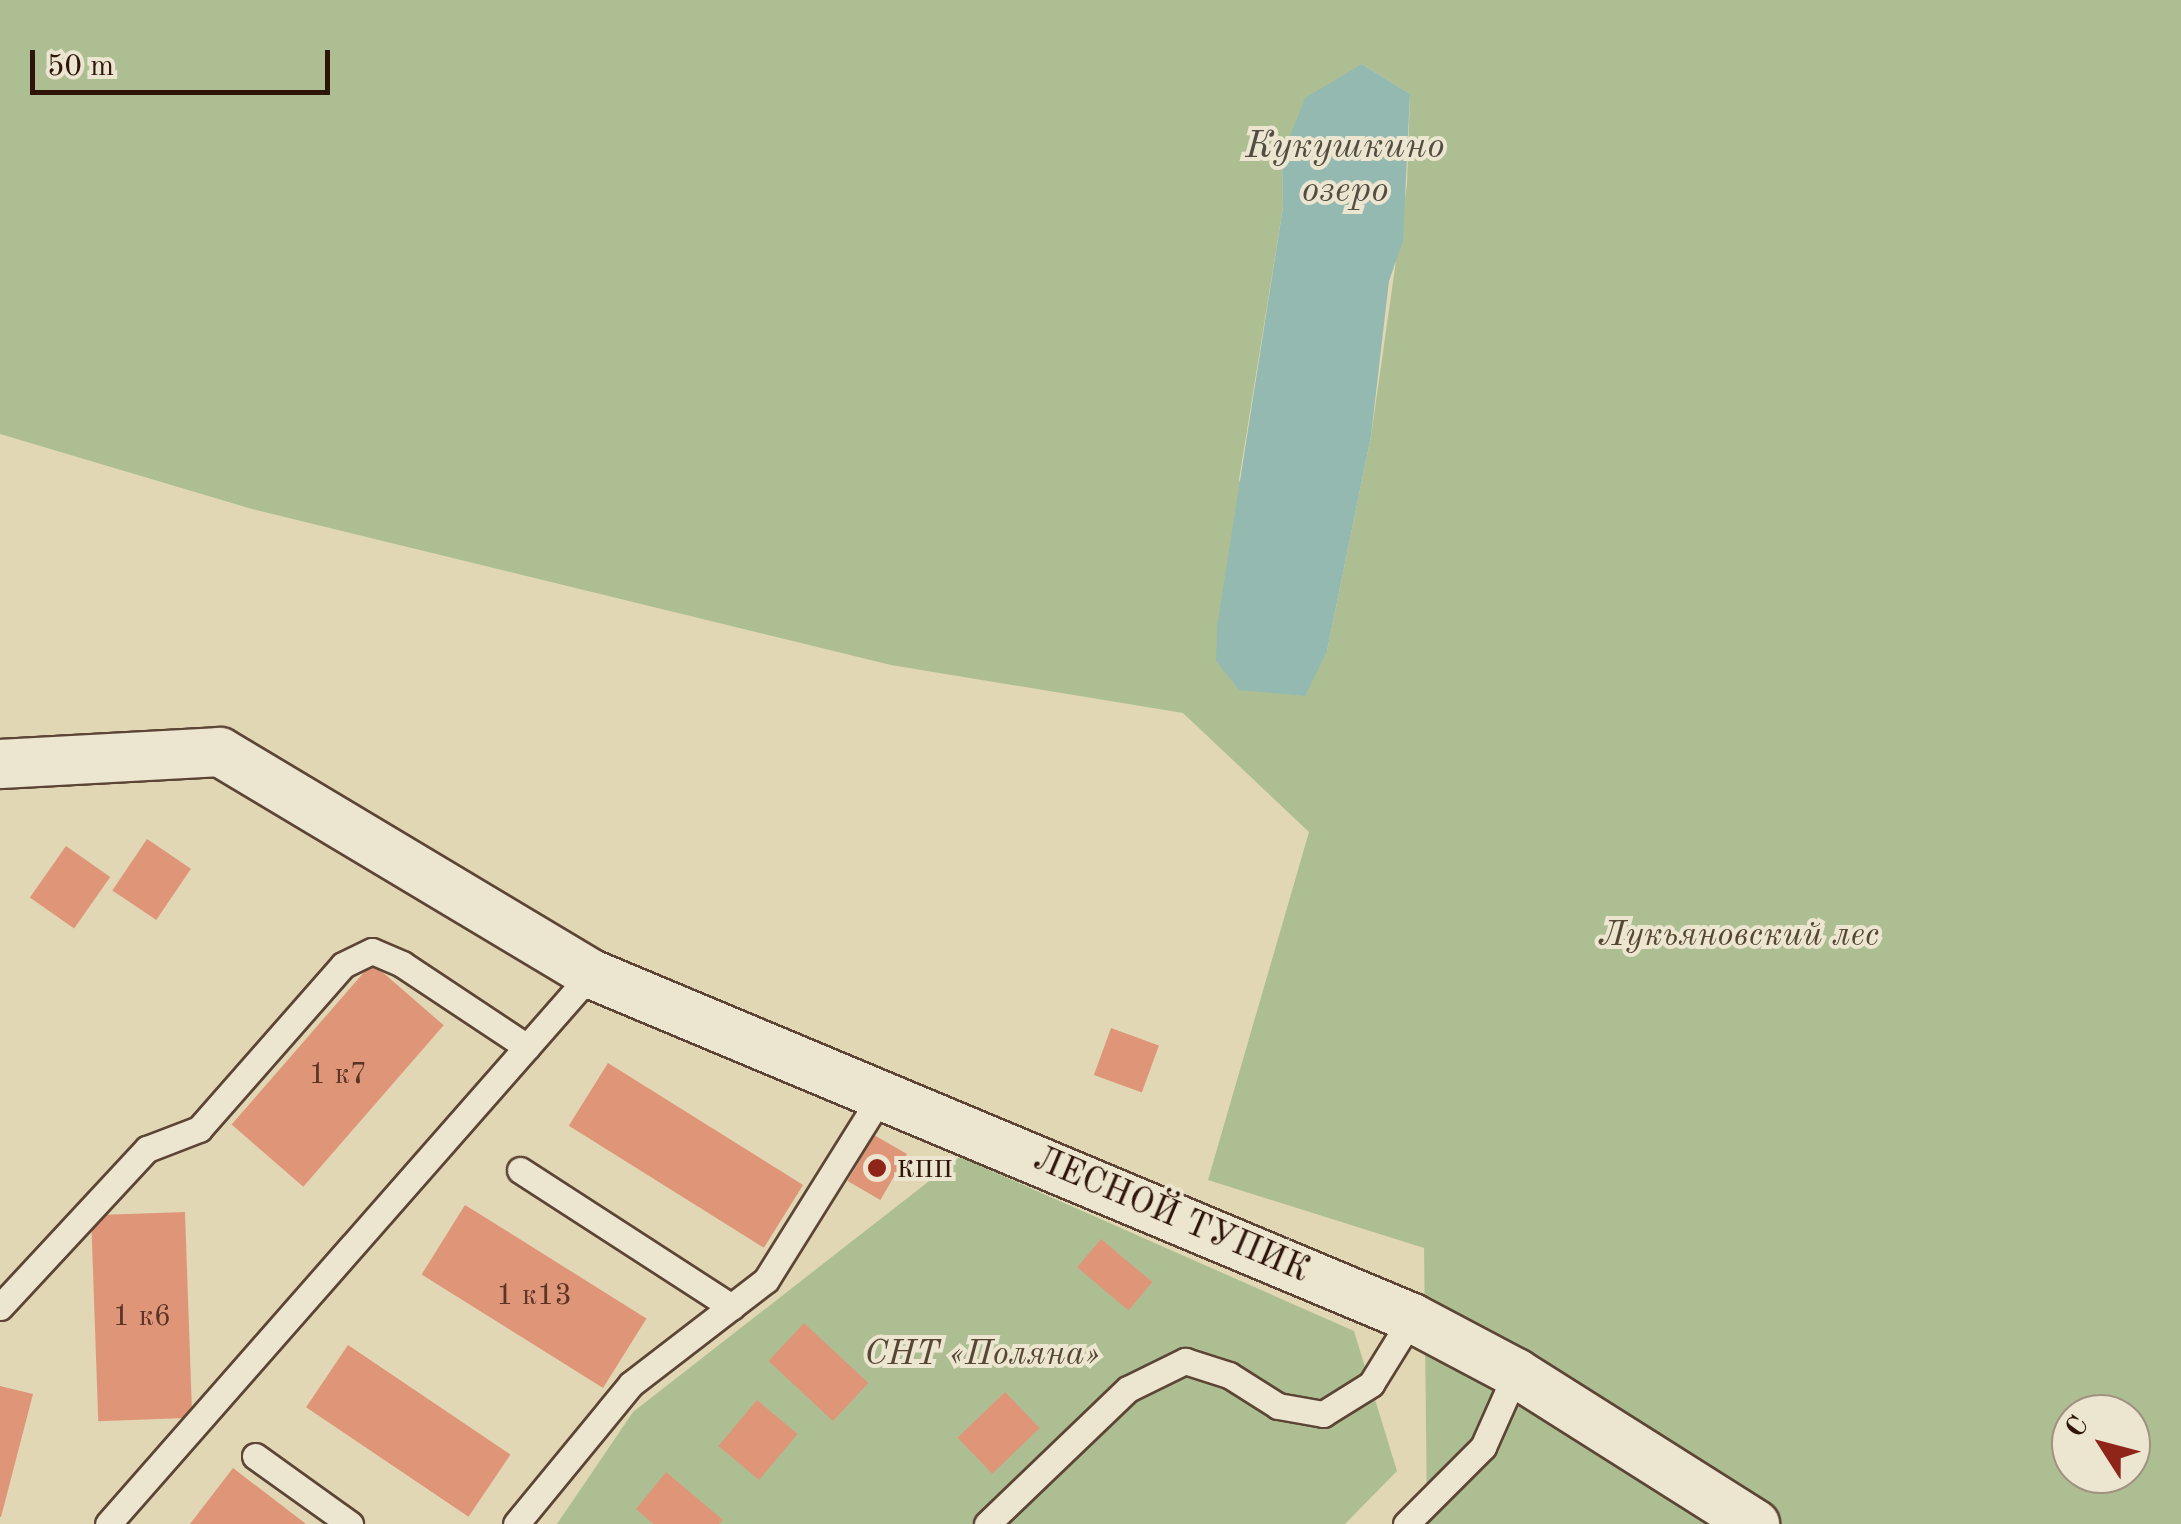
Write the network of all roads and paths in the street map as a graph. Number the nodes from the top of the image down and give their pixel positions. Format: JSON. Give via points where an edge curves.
{"nodes":[{"id":1,"x":0,"y":764,"type":"edge"},
{"id":2,"x":576,"y":967,"type":"junction"},
{"id":3,"x":527,"y":1048,"type":"junction"},
{"id":4,"x":881,"y":1096,"type":"junction"},
{"id":5,"x":520,"y":1170,"type":"dead end"},
{"id":6,"x":0,"y":1307,"type":"edge"},
{"id":7,"x":732,"y":1307,"type":"junction"},
{"id":8,"x":1412,"y":1318,"type":"junction"},
{"id":9,"x":1516,"y":1373,"type":"junction"},
{"id":10,"x":255,"y":1456,"type":"dead end"},
{"id":11,"x":108,"y":1524,"type":"edge"},
{"id":12,"x":350,"y":1524,"type":"edge"},
{"id":13,"x":516,"y":1524,"type":"edge"},
{"id":14,"x":987,"y":1524,"type":"edge"},
{"id":15,"x":1406,"y":1524,"type":"edge"},
{"id":16,"x":1755,"y":1524,"type":"edge"}],
"edges":[{"from":1,"to":2,"type":"street","name":"ЛЕСНОЙ ТУПИК","via":[[220,752]]},
{"from":2,"to":3,"type":"lane"},
{"from":2,"to":4,"type":"street","name":"ЛЕСНОЙ ТУПИК"},
{"from":3,"to":6,"type":"lane","via":[[372,951],[343,965],[199,1129],[147,1149]]},
{"from":3,"to":11,"type":"lane"},
{"from":4,"to":7,"type":"lane","via":[[766,1280]]},
{"from":4,"to":8,"type":"street","name":"ЛЕСНОЙ ТУПИК"},
{"from":5,"to":7,"type":"lane"},
{"from":7,"to":13,"type":"lane","via":[[630,1384]]},
{"from":8,"to":9,"type":"street","name":"ЛЕСНОЙ ТУПИК"},
{"from":8,"to":14,"type":"lane","via":[[1371,1384],[1323,1414],[1278,1406],[1185,1360],[1128,1390]]},
{"from":9,"to":15,"type":"lane","via":[[1483,1447]]},
{"from":9,"to":16,"type":"street","name":"ЛЕСНОЙ ТУПИК"},
{"from":10,"to":12,"type":"lane"}]}
